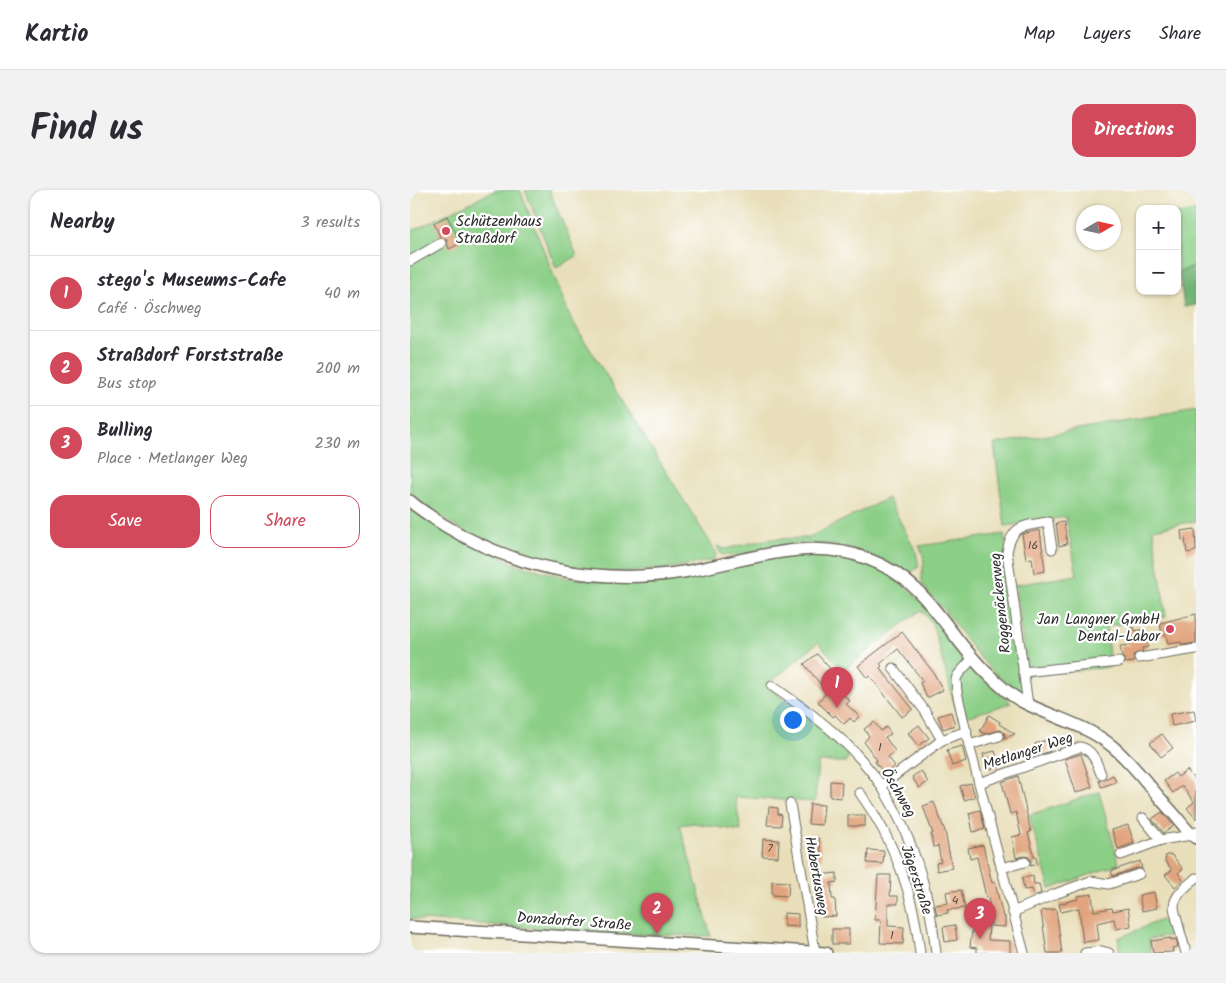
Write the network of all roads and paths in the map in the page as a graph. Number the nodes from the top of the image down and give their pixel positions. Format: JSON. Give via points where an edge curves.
{"nodes":[{"id":1,"x":441,"y":243,"type":"dead end"},
{"id":2,"x":410,"y":261,"type":"edge"},
{"id":3,"x":410,"y":501,"type":"edge"},
{"id":4,"x":1052,"y":549,"type":"dead end"},
{"id":5,"x":1196,"y":649,"type":"edge"},
{"id":6,"x":1139,"y":658,"type":"dead end"},
{"id":7,"x":972,"y":659,"type":"junction"},
{"id":8,"x":1119,"y":662,"type":"dead end"},
{"id":9,"x":893,"y":668,"type":"dead end"},
{"id":10,"x":1023,"y":672,"type":"junction"},
{"id":11,"x":772,"y":686,"type":"dead end"},
{"id":12,"x":1028,"y":705,"type":"junction"},
{"id":13,"x":967,"y":731,"type":"junction"},
{"id":14,"x":999,"y":736,"type":"dead end"},
{"id":15,"x":942,"y":740,"type":"junction"},
{"id":16,"x":969,"y":745,"type":"junction"},
{"id":17,"x":1101,"y":774,"type":"dead end"},
{"id":18,"x":979,"y":782,"type":"junction"},
{"id":19,"x":881,"y":786,"type":"junction"},
{"id":20,"x":860,"y":793,"type":"dead end"},
{"id":21,"x":790,"y":804,"type":"dead end"},
{"id":22,"x":1143,"y":818,"type":"dead end"},
{"id":23,"x":1195,"y":835,"type":"edge"},
{"id":24,"x":1161,"y":840,"type":"junction"},
{"id":25,"x":1121,"y":855,"type":"dead end"},
{"id":26,"x":1025,"y":862,"type":"dead end"},
{"id":27,"x":1001,"y":868,"type":"junction"},
{"id":28,"x":1139,"y":874,"type":"dead end"},
{"id":29,"x":1196,"y":878,"type":"edge"},
{"id":30,"x":1013,"y":912,"type":"junction"},
{"id":31,"x":410,"y":927,"type":"edge"},
{"id":32,"x":686,"y":949,"type":"edge"},
{"id":33,"x":820,"y":953,"type":"edge"},
{"id":34,"x":920,"y":953,"type":"edge"},
{"id":35,"x":936,"y":953,"type":"edge"},
{"id":36,"x":1024,"y":953,"type":"edge"},
{"id":37,"x":1085,"y":953,"type":"edge"},
{"id":38,"x":1109,"y":953,"type":"edge"},
{"id":39,"x":1186,"y":953,"type":"edge"}],
"edges":[{"from":1,"to":2,"type":"street"},
{"from":3,"to":7,"type":"main road","via":[[462,536],[491,550],[522,561],[585,575],[635,577],[673,573],[801,550],[831,550],[867,558],[911,583],[932,604]]},
{"from":4,"to":10,"type":"street","name":"Roggenäckerweg","via":[[1048,522],[1021,527],[1014,531],[1009,542],[1007,552]]},
{"from":5,"to":6,"type":"street"},
{"from":7,"to":12,"type":"main road","via":[[1010,694]]},
{"from":7,"to":13,"type":"street","name":"Metlanger Weg","via":[[956,680]]},
{"from":8,"to":10,"type":"street"},
{"from":9,"to":15,"type":"street"},
{"from":10,"to":12,"type":"street","name":"Roggenäckerweg"},
{"from":11,"to":19,"type":"street","name":"Öschweg","via":[[842,740]]},
{"from":12,"to":23,"type":"main road","via":[[1070,722],[1111,746]]},
{"from":13,"to":15,"type":"street"},
{"from":13,"to":16,"type":"street","name":"Metlanger Weg"},
{"from":14,"to":16,"type":"street"},
{"from":15,"to":19,"type":"street"},
{"from":16,"to":18,"type":"street","name":"Metlanger Weg"},
{"from":17,"to":18,"type":"street","name":"Metlanger Weg","via":[[1094,757],[1080,747]]},
{"from":18,"to":27,"type":"street","name":"Metlanger Weg"},
{"from":19,"to":35,"type":"street","name":"Öschweg","via":[[919,864]]},
{"from":20,"to":34,"type":"street","name":"Jägerstraße","via":[[885,831],[893,850],[914,915]]},
{"from":21,"to":33,"type":"street","name":"Hubertusweg"},
{"from":22,"to":24,"type":"street"},
{"from":23,"to":24,"type":"street"},
{"from":24,"to":25,"type":"street"},
{"from":26,"to":27,"type":"street"},
{"from":27,"to":30,"type":"street","name":"Metlanger Weg"},
{"from":28,"to":30,"type":"street","via":[[1109,884],[1092,882]]},
{"from":29,"to":39,"type":"street","via":[[1185,888],[1174,907]]},
{"from":30,"to":36,"type":"street","name":"Metlanger Weg"},
{"from":31,"to":32,"type":"main road","name":"Donzdorfer Straße"},
{"from":32,"to":33,"type":"main road","name":"Donzdorfer Straße"},
{"from":37,"to":38,"type":"street"}]}
